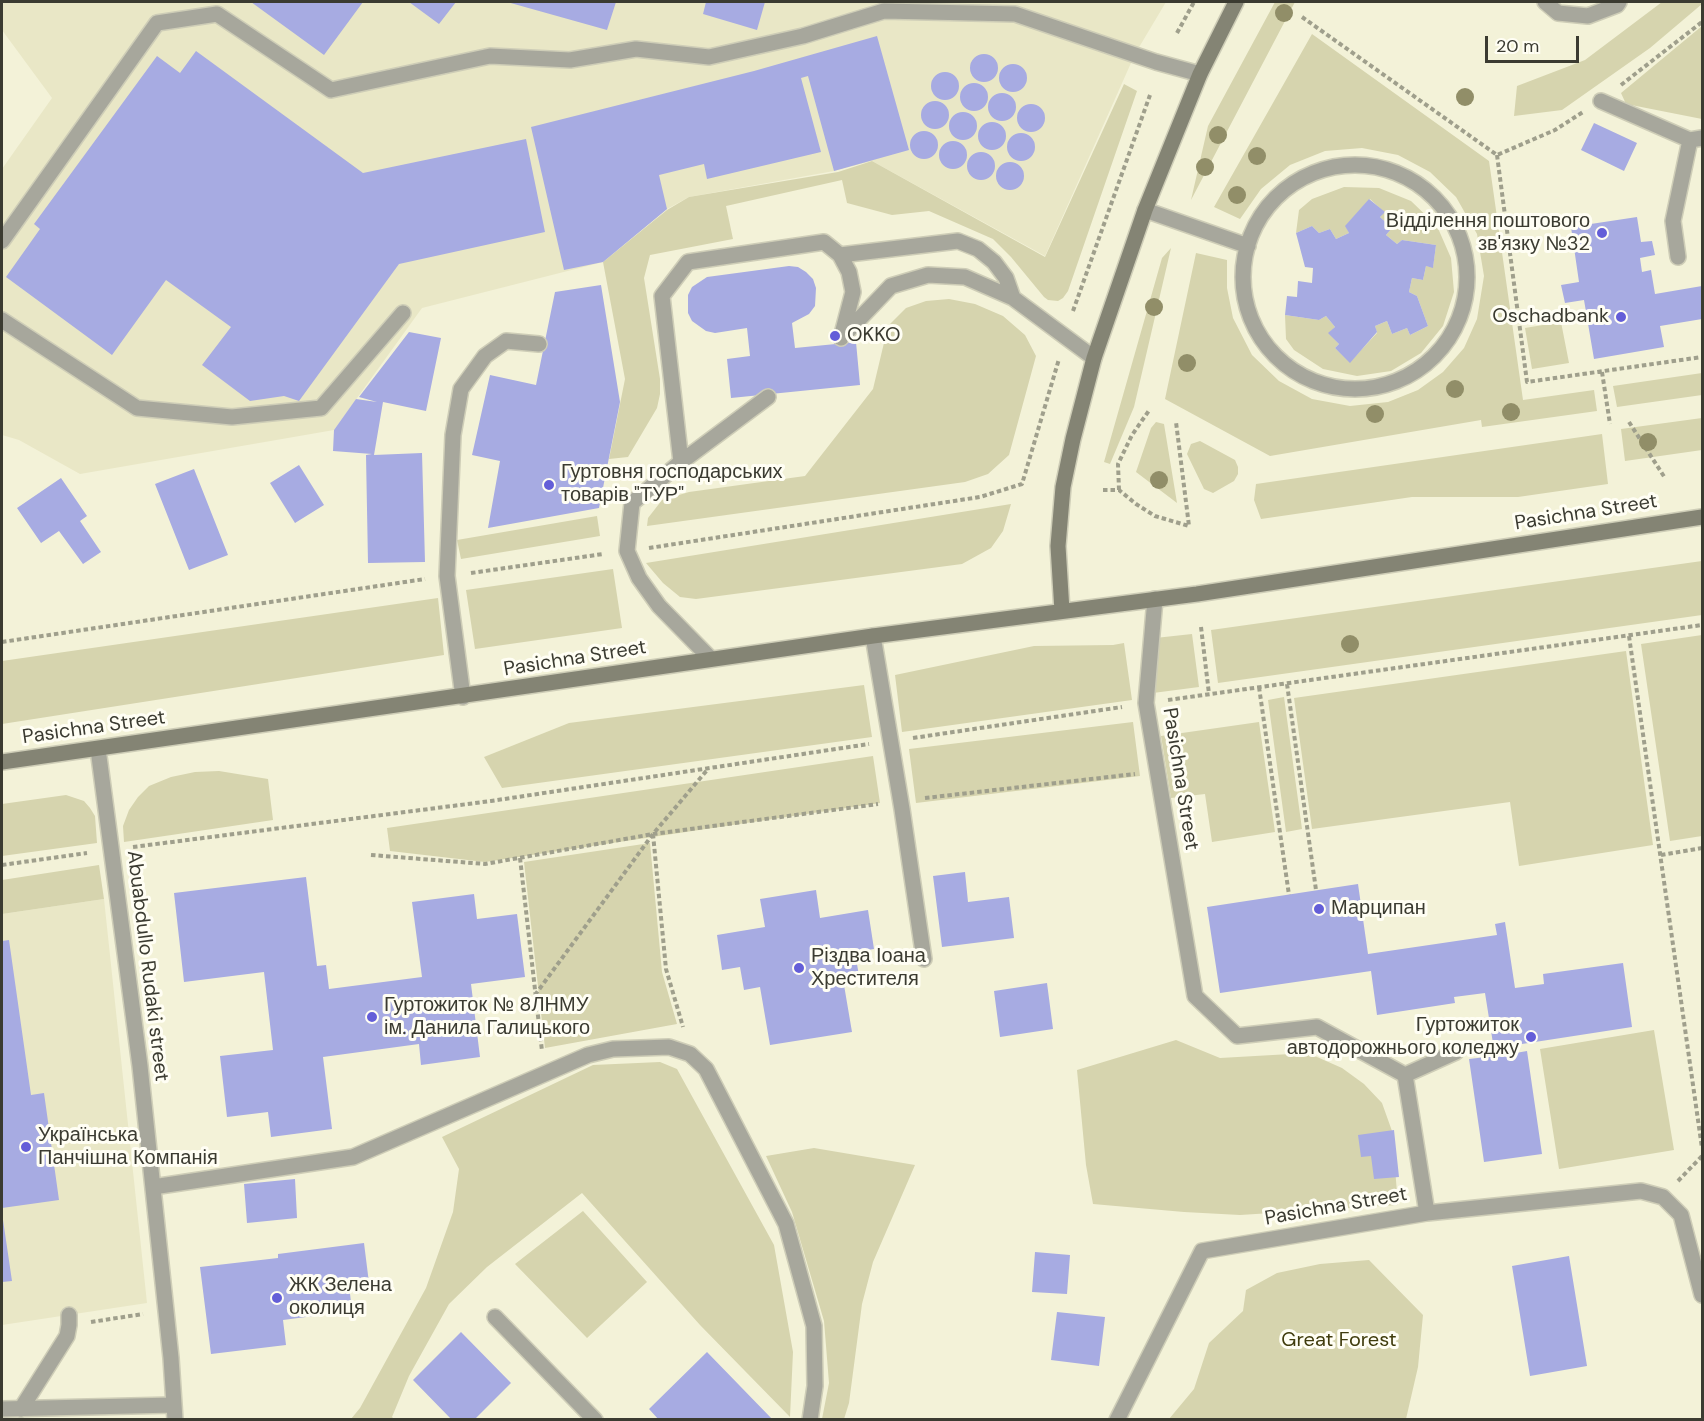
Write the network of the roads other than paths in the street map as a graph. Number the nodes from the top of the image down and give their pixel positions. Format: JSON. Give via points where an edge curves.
{"nodes":[{"id":1,"x":1236,"y":2,"type":"edge"},
{"id":2,"x":1545,"y":2,"type":"edge"},
{"id":3,"x":1619,"y":2,"type":"edge"},
{"id":4,"x":1200,"y":74,"type":"junction"},
{"id":5,"x":1601,"y":101,"type":"road end"},
{"id":6,"x":1696,"y":139,"type":"edge"},
{"id":7,"x":1144,"y":210,"type":"junction"},
{"id":8,"x":2,"y":241,"type":"edge"},
{"id":9,"x":1248,"y":246,"type":"junction"},
{"id":10,"x":840,"y":255,"type":"junction"},
{"id":11,"x":1678,"y":257,"type":"dead end"},
{"id":12,"x":1013,"y":298,"type":"junction"},
{"id":13,"x":403,"y":314,"type":"dead end"},
{"id":14,"x":2,"y":320,"type":"edge"},
{"id":15,"x":539,"y":344,"type":"dead end"},
{"id":16,"x":1095,"y":358,"type":"junction"},
{"id":17,"x":768,"y":397,"type":"dead end"},
{"id":18,"x":681,"y":462,"type":"junction"},
{"id":19,"x":1702,"y":517,"type":"edge"},
{"id":20,"x":1155,"y":599,"type":"junction"},
{"id":21,"x":1062,"y":610,"type":"junction"},
{"id":22,"x":873,"y":636,"type":"junction"},
{"id":23,"x":711,"y":660,"type":"junction"},
{"id":24,"x":463,"y":697,"type":"junction"},
{"id":25,"x":98,"y":749,"type":"junction"},
{"id":26,"x":2,"y":762,"type":"edge"},
{"id":27,"x":924,"y":959,"type":"dead end"},
{"id":28,"x":1456,"y":1052,"type":"dead end"},
{"id":29,"x":1405,"y":1075,"type":"junction"},
{"id":30,"x":153,"y":1188,"type":"junction"},
{"id":31,"x":1427,"y":1213,"type":"junction"},
{"id":32,"x":1702,"y":1295,"type":"edge"},
{"id":33,"x":495,"y":1317,"type":"dead end"},
{"id":34,"x":69,"y":1320,"type":"road end"},
{"id":35,"x":2,"y":1409,"type":"edge"},
{"id":36,"x":21,"y":1409,"type":"junction"},
{"id":37,"x":175,"y":1412,"type":"edge"},
{"id":38,"x":595,"y":1419,"type":"edge"},
{"id":39,"x":810,"y":1419,"type":"edge"},
{"id":40,"x":1118,"y":1419,"type":"edge"}],
"edges":[{"from":1,"to":4,"type":"main road"},
{"from":2,"to":3,"type":"street","via":[[1558,13],[1588,16]]},
{"from":4,"to":7,"type":"main road"},
{"from":4,"to":8,"type":"street","via":[[1015,14],[884,12],[803,36],[709,57],[636,49],[570,60],[490,56],[331,90],[217,14],[157,23]]},
{"from":5,"to":6,"type":"street"},
{"from":6,"to":11,"type":"street","via":[[1673,221]]},
{"from":7,"to":9,"type":"street"},
{"from":7,"to":16,"type":"main road"},
{"from":9,"to":9,"type":"street","via":[[1244,258],[1249,313],[1266,345],[1289,368],[1318,383],[1350,390],[1384,386],[1410,376],[1449,339],[1461,314],[1467,276],[1461,239],[1443,207],[1420,185],[1393,171],[1361,165],[1329,168],[1299,180],[1273,200],[1253,229]]},
{"from":10,"to":12,"type":"street","via":[[958,241],[978,249],[994,262],[1006,278]]},
{"from":10,"to":12,"type":"street","via":[[853,292],[841,338],[891,286],[928,275],[964,277]]},
{"from":10,"to":18,"type":"street","via":[[824,242],[688,262],[662,296]]},
{"from":12,"to":16,"type":"street"},
{"from":13,"to":14,"type":"street","via":[[321,408],[232,417],[137,408]]},
{"from":15,"to":24,"type":"street","via":[[506,342],[485,356],[461,389],[453,435],[447,576]]},
{"from":16,"to":21,"type":"main road","via":[[1063,487],[1058,546]]},
{"from":17,"to":18,"type":"street"},
{"from":18,"to":23,"type":"street","via":[[632,503],[627,551],[639,578],[659,606]]},
{"from":19,"to":20,"type":"main road","name":"Pasichna Street"},
{"from":20,"to":21,"type":"main road","name":"Pasichna Street"},
{"from":20,"to":29,"type":"street","name":"Pasichna Street","via":[[1146,703],[1195,996],[1237,1036],[1317,1027]]},
{"from":21,"to":22,"type":"main road","name":"Pasichna Street"},
{"from":22,"to":23,"type":"main road","name":"Pasichna Street"},
{"from":22,"to":27,"type":"street"},
{"from":23,"to":24,"type":"main road","name":"Pasichna Street"},
{"from":24,"to":25,"type":"main road","name":"Pasichna Street"},
{"from":25,"to":26,"type":"main road","name":"Pasichna Street"},
{"from":25,"to":30,"type":"street","name":"Abuabdullo Rudaki street"},
{"from":28,"to":29,"type":"street"},
{"from":29,"to":31,"type":"street","name":"Pasichna Street"},
{"from":30,"to":37,"type":"street","name":"Abuabdullo Rudaki street"},
{"from":30,"to":39,"type":"street","via":[[353,1157],[588,1055],[613,1049],[669,1047],[690,1054],[706,1069],[786,1224],[814,1326],[815,1386]]},
{"from":31,"to":32,"type":"street","via":[[1641,1191],[1663,1197],[1681,1215]]},
{"from":31,"to":40,"type":"street","name":"Pasichna Street","via":[[1202,1251]]},
{"from":33,"to":38,"type":"street"},
{"from":34,"to":36,"type":"street","via":[[67,1336]]},
{"from":35,"to":36,"type":"street"},
{"from":36,"to":37,"type":"street"}]}
